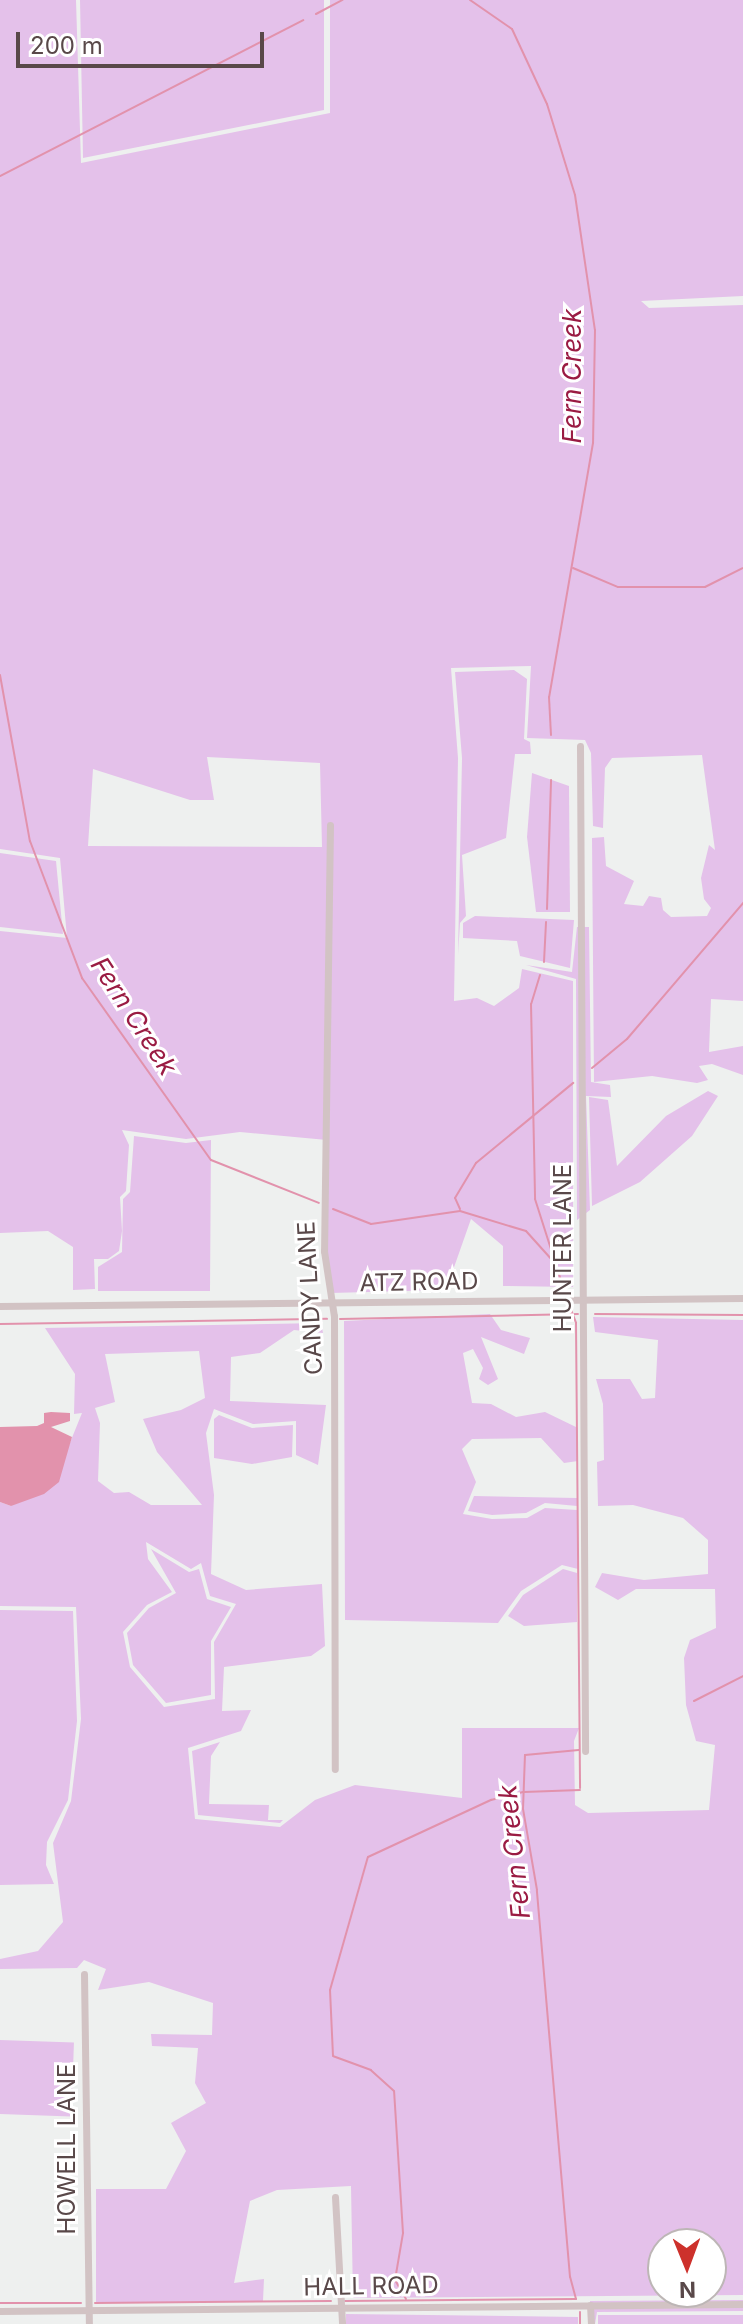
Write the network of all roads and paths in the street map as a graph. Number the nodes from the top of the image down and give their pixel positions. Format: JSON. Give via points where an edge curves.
{"nodes":[{"id":1,"x":580,"y":746,"type":"dead end"},
{"id":2,"x":330,"y":825,"type":"dead end"},
{"id":3,"x":743,"y":1298,"type":"edge"},
{"id":4,"x":583,"y":1300,"type":"junction"},
{"id":5,"x":333,"y":1303,"type":"junction"},
{"id":6,"x":0,"y":1306,"type":"edge"},
{"id":7,"x":585,"y":1751,"type":"dead end"},
{"id":8,"x":335,"y":1769,"type":"dead end"},
{"id":9,"x":84,"y":1974,"type":"dead end"},
{"id":10,"x":335,"y":2197,"type":"dead end"},
{"id":11,"x":743,"y":2304,"type":"edge"},
{"id":12,"x":590,"y":2305,"type":"junction"},
{"id":13,"x":340,"y":2306,"type":"junction"},
{"id":14,"x":89,"y":2310,"type":"junction"},
{"id":15,"x":0,"y":2311,"type":"edge"},
{"id":16,"x":89,"y":2324,"type":"edge"},
{"id":17,"x":342,"y":2324,"type":"edge"},
{"id":18,"x":591,"y":2324,"type":"edge"}],
"edges":[{"from":1,"to":4,"type":"street","name":"HUNTER LANE"},
{"from":2,"to":5,"type":"street","name":"CANDY LANE","via":[[324,1251]]},
{"from":3,"to":4,"type":"street","name":"ATZ ROAD"},
{"from":4,"to":5,"type":"street","name":"ATZ ROAD"},
{"from":4,"to":7,"type":"street","name":"HUNTER LANE"},
{"from":5,"to":6,"type":"street","name":"ATZ ROAD"},
{"from":5,"to":8,"type":"street","name":"CANDY LANE"},
{"from":9,"to":14,"type":"street","name":"HOWELL LANE"},
{"from":10,"to":13,"type":"street"},
{"from":11,"to":12,"type":"street","name":"HALL ROAD"},
{"from":12,"to":13,"type":"street","name":"HALL ROAD"},
{"from":12,"to":18,"type":"street"},
{"from":13,"to":14,"type":"street","name":"HALL ROAD"},
{"from":13,"to":17,"type":"street"},
{"from":14,"to":15,"type":"street","name":"HALL ROAD"},
{"from":14,"to":16,"type":"street","name":"HOWELL LANE"}]}
